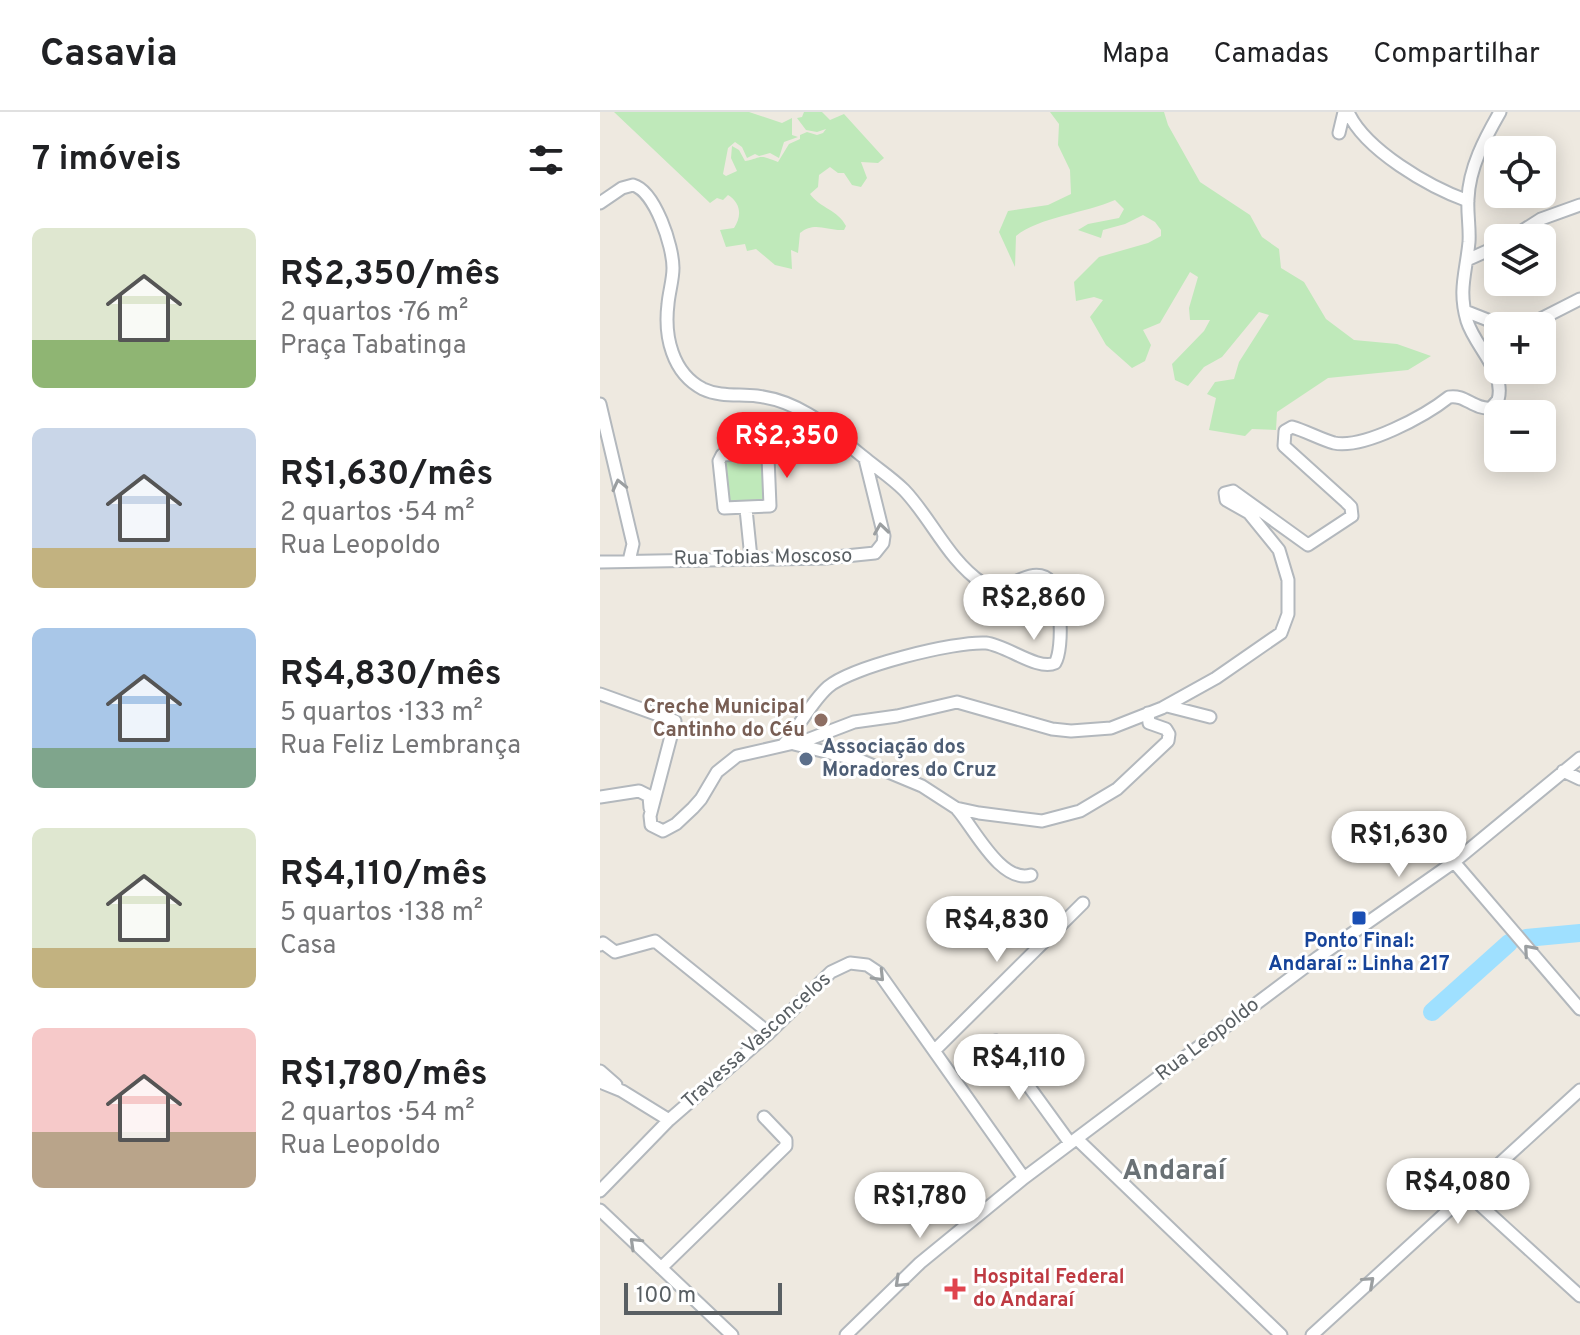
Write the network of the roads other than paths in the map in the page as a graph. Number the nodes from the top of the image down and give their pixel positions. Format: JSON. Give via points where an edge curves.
{"nodes":[{"id":1,"x":1346,"y":112,"type":"edge"},
{"id":2,"x":1500,"y":112,"type":"edge"},
{"id":3,"x":1339,"y":133,"type":"dead end"},
{"id":4,"x":1468,"y":201,"type":"junction"},
{"id":5,"x":600,"y":203,"type":"edge"},
{"id":6,"x":1580,"y":205,"type":"edge"},
{"id":7,"x":1533,"y":224,"type":"edge"},
{"id":8,"x":1484,"y":252,"type":"edge"},
{"id":9,"x":1467,"y":260,"type":"junction"},
{"id":10,"x":1580,"y":299,"type":"edge"},
{"id":11,"x":1465,"y":311,"type":"junction"},
{"id":12,"x":1554,"y":312,"type":"edge"},
{"id":13,"x":1484,"y":318,"type":"edge"},
{"id":14,"x":600,"y":404,"type":"edge"},
{"id":15,"x":865,"y":459,"type":"junction"},
{"id":16,"x":746,"y":509,"type":"junction"},
{"id":17,"x":751,"y":558,"type":"junction"},
{"id":18,"x":629,"y":561,"type":"junction"},
{"id":19,"x":600,"y":562,"type":"edge"},
{"id":20,"x":600,"y":694,"type":"edge"},
{"id":21,"x":1167,"y":706,"type":"junction"},
{"id":22,"x":1148,"y":713,"type":"junction"},
{"id":23,"x":1210,"y":717,"type":"dead end"},
{"id":24,"x":788,"y":745,"type":"junction"},
{"id":25,"x":1580,"y":758,"type":"edge"},
{"id":26,"x":1563,"y":771,"type":"junction"},
{"id":27,"x":1580,"y":779,"type":"edge"},
{"id":28,"x":600,"y":797,"type":"edge"},
{"id":29,"x":956,"y":808,"type":"junction"},
{"id":30,"x":650,"y":820,"type":"junction"},
{"id":31,"x":1454,"y":862,"type":"junction"},
{"id":32,"x":1031,"y":875,"type":"dead end"},
{"id":33,"x":1083,"y":903,"type":"dead end"},
{"id":34,"x":600,"y":945,"type":"edge"},
{"id":35,"x":1580,"y":1009,"type":"edge"},
{"id":36,"x":769,"y":1033,"type":"junction"},
{"id":37,"x":996,"y":1041,"type":"dead end"},
{"id":38,"x":935,"y":1050,"type":"junction"},
{"id":39,"x":600,"y":1071,"type":"edge"},
{"id":40,"x":600,"y":1082,"type":"edge"},
{"id":41,"x":1580,"y":1090,"type":"edge"},
{"id":42,"x":622,"y":1091,"type":"junction"},
{"id":43,"x":764,"y":1117,"type":"dead end"},
{"id":44,"x":669,"y":1120,"type":"junction"},
{"id":45,"x":1074,"y":1141,"type":"junction"},
{"id":46,"x":1024,"y":1178,"type":"junction"},
{"id":47,"x":600,"y":1191,"type":"edge"},
{"id":48,"x":1467,"y":1193,"type":"junction"},
{"id":49,"x":600,"y":1210,"type":"edge"},
{"id":50,"x":661,"y":1268,"type":"junction"},
{"id":51,"x":1580,"y":1296,"type":"edge"},
{"id":52,"x":732,"y":1335,"type":"edge"},
{"id":53,"x":846,"y":1335,"type":"edge"},
{"id":54,"x":1281,"y":1335,"type":"edge"},
{"id":55,"x":1312,"y":1335,"type":"edge"}],
"edges":[{"from":1,"to":3,"type":"street"},
{"from":1,"to":4,"type":"street","via":[[1364,137],[1401,164]]},
{"from":2,"to":4,"type":"street","via":[[1478,156]]},
{"from":4,"to":9,"type":"street"},
{"from":5,"to":15,"type":"street","via":[[633,185],[646,191],[654,204],[672,258],[669,344],[689,379],[712,392],[758,396],[806,413]]},
{"from":6,"to":7,"type":"street"},
{"from":8,"to":9,"type":"street"},
{"from":9,"to":11,"type":"street","via":[[1461,294]]},
{"from":10,"to":12,"type":"street"},
{"from":11,"to":13,"type":"street"},
{"from":11,"to":21,"type":"street","via":[[1471,334],[1498,379],[1500,394],[1491,408],[1453,396],[1379,437],[1349,444],[1292,427],[1285,431],[1284,446],[1351,507],[1349,519],[1303,544],[1233,491],[1225,493],[1228,503],[1249,513],[1279,550],[1288,580],[1287,620],[1281,633]]},
{"from":18,"to":14,"type":"street","one_way":true,"via":[[633,544]]},
{"from":17,"to":15,"type":"street","name":"Rua Tobias Moscoso","one_way":true,"via":[[826,558],[879,549],[884,536]]},
{"from":15,"to":24,"type":"street","via":[[904,490],[984,585],[998,589],[1038,576],[1052,583],[1060,656],[1043,665],[987,643],[933,649],[861,671],[830,685]]},
{"from":16,"to":16,"type":"street","via":[[770,506],[768,457],[722,455],[722,506]]},
{"from":16,"to":17,"type":"street"},
{"from":17,"to":18,"type":"street","name":"Rua Tobias Moscoso"},
{"from":18,"to":19,"type":"street","name":"Rua Tobias Moscoso"},
{"from":20,"to":30,"type":"street","via":[[675,721]]},
{"from":21,"to":22,"type":"street"},
{"from":21,"to":23,"type":"street"},
{"from":22,"to":24,"type":"street","via":[[1111,728],[1071,731],[950,702],[854,722]]},
{"from":22,"to":29,"type":"street","via":[[1149,723],[1166,729],[1168,741],[1117,789],[1080,811],[1042,821]]},
{"from":24,"to":29,"type":"street","via":[[862,761],[922,786]]},
{"from":24,"to":30,"type":"street","via":[[737,756],[717,772],[701,799],[676,824],[663,831]]},
{"from":25,"to":26,"type":"street","name":"Rua Leopoldo"},
{"from":26,"to":27,"type":"street"},
{"from":26,"to":31,"type":"street","name":"Rua Leopoldo"},
{"from":28,"to":30,"type":"street","via":[[644,793],[651,802]]},
{"from":29,"to":32,"type":"street","via":[[1008,871]]},
{"from":35,"to":31,"type":"street","one_way":true},
{"from":31,"to":45,"type":"street","name":"Rua Leopoldo"},
{"from":33,"to":38,"type":"street"},
{"from":34,"to":36,"type":"street","via":[[615,952],[655,941]]},
{"from":36,"to":38,"type":"street","name":"Travessa Vasconcelos","one_way":true,"via":[[831,972],[850,963],[879,973]]},
{"from":36,"to":44,"type":"street","name":"Travessa Vasconcelos"},
{"from":37,"to":45,"type":"street"},
{"from":38,"to":46,"type":"street","name":"Travessa Vasconcelos"},
{"from":39,"to":42,"type":"street"},
{"from":40,"to":42,"type":"street"},
{"from":41,"to":48,"type":"street"},
{"from":42,"to":44,"type":"street"},
{"from":43,"to":50,"type":"street","via":[[786,1146]]},
{"from":44,"to":47,"type":"street","name":"Travessa Vasconcelos"},
{"from":45,"to":46,"type":"street","name":"Rua Leopoldo"},
{"from":45,"to":54,"type":"street"},
{"from":46,"to":53,"type":"street","name":"Rua Leopoldo","one_way":true,"via":[[920,1263]]},
{"from":48,"to":51,"type":"street"},
{"from":55,"to":48,"type":"street","one_way":true},
{"from":50,"to":49,"type":"street","one_way":true},
{"from":50,"to":52,"type":"street"}]}
